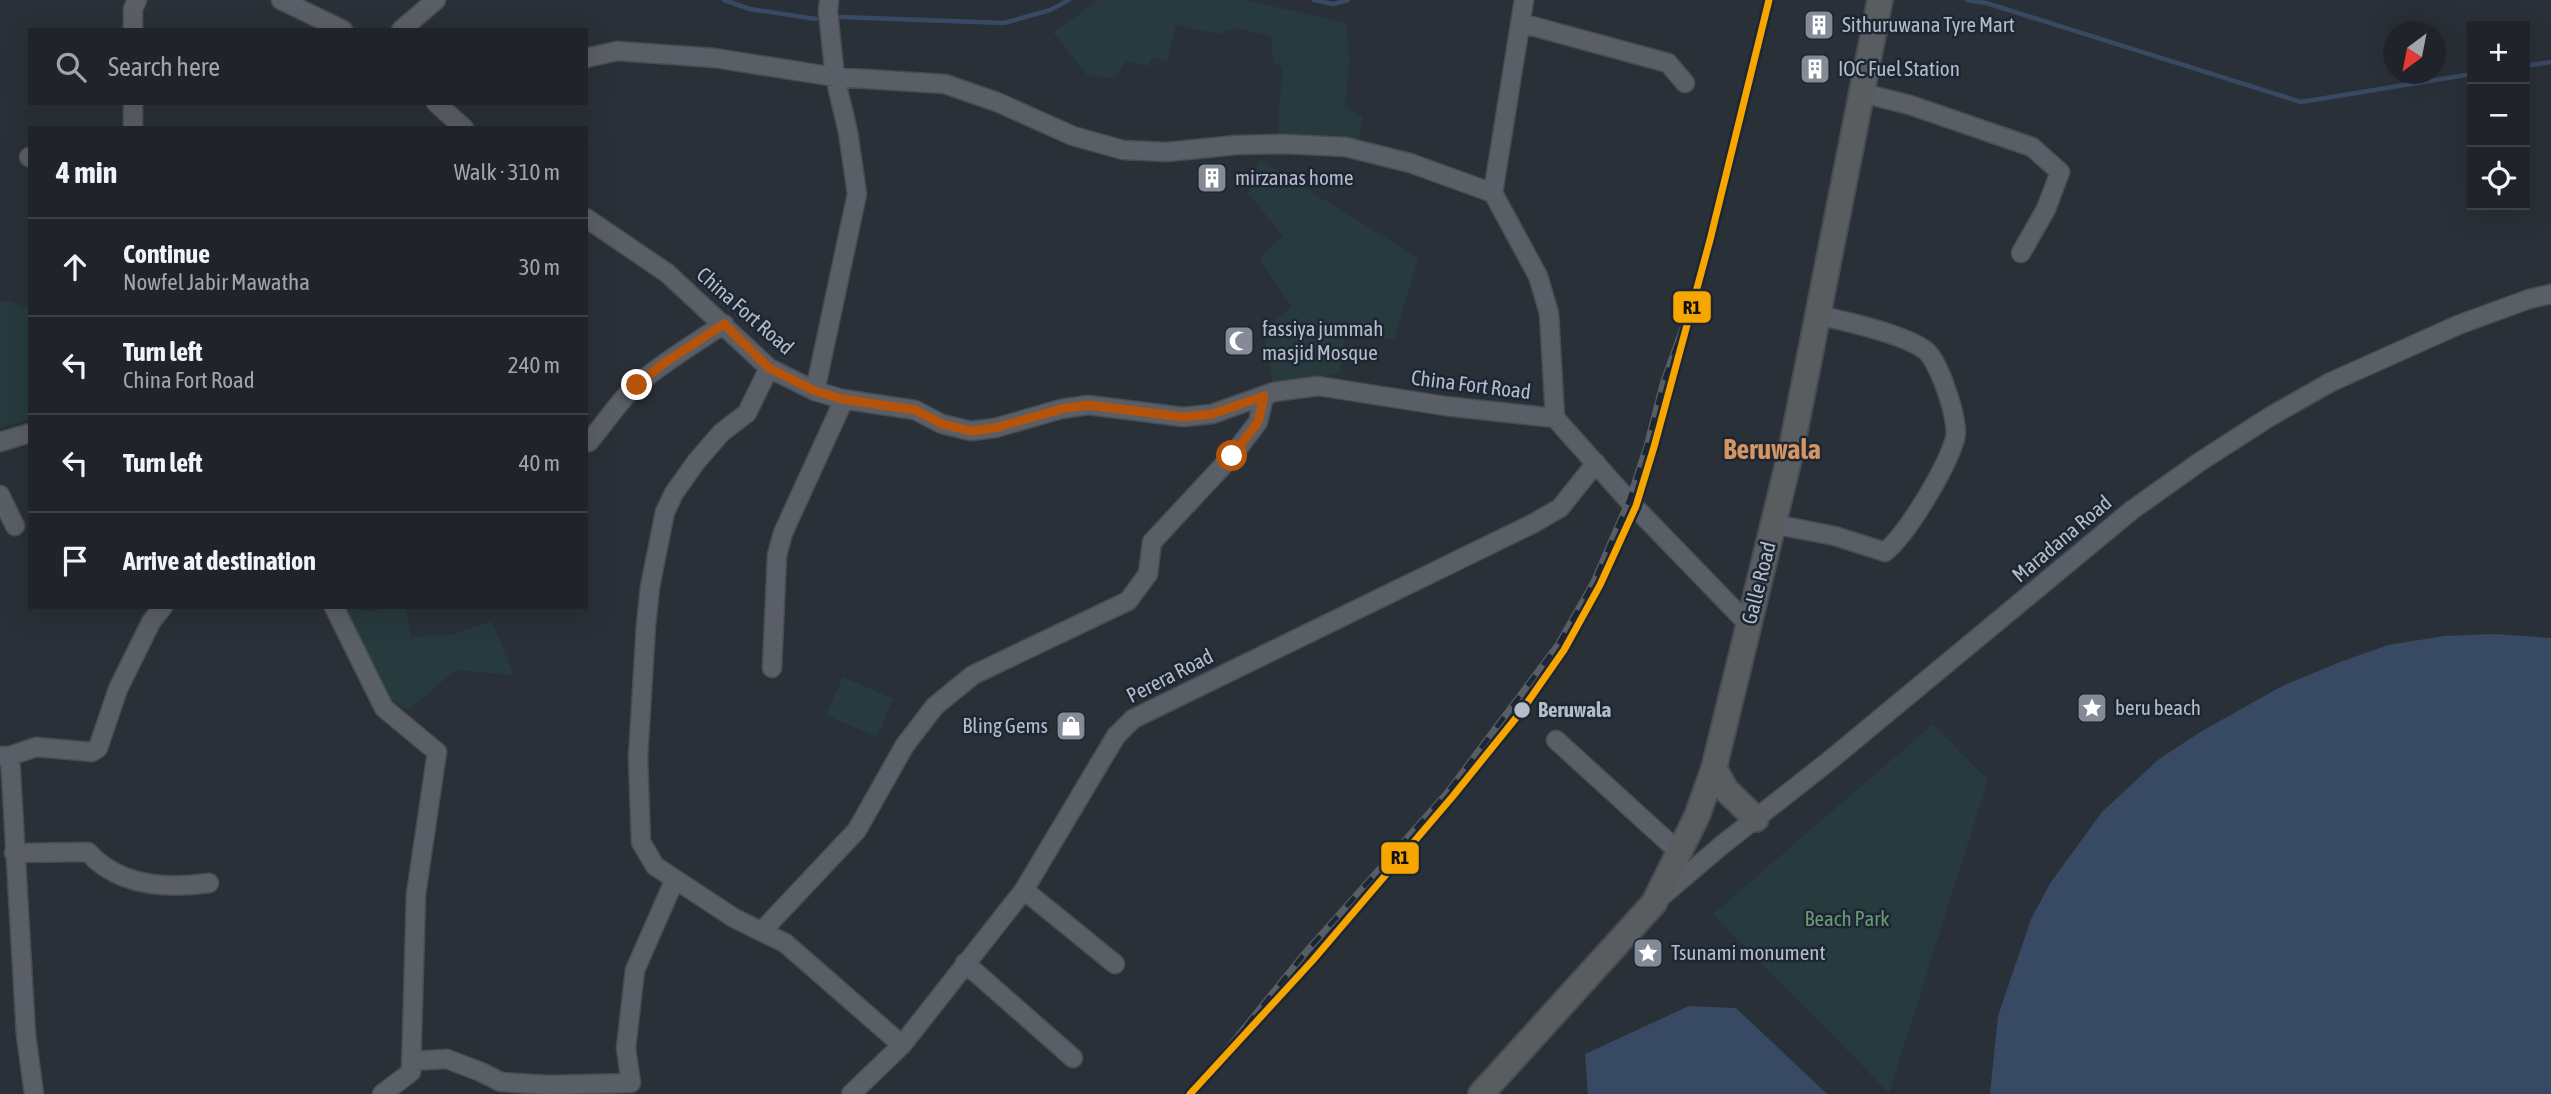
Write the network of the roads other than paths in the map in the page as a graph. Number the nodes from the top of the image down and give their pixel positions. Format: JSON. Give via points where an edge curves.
{"nodes":[{"id":1,"x":137,"y":0,"type":"edge"},
{"id":2,"x":281,"y":0,"type":"edge"},
{"id":3,"x":436,"y":0,"type":"edge"},
{"id":4,"x":829,"y":0,"type":"edge"},
{"id":5,"x":1524,"y":0,"type":"edge"},
{"id":6,"x":1878,"y":9,"type":"edge"},
{"id":7,"x":1521,"y":23,"type":"junction"},
{"id":8,"x":133,"y":28,"type":"edge"},
{"id":9,"x":339,"y":28,"type":"edge"},
{"id":10,"x":403,"y":28,"type":"edge"},
{"id":11,"x":588,"y":58,"type":"edge"},
{"id":12,"x":835,"y":77,"type":"junction"},
{"id":13,"x":1685,"y":83,"type":"dead end"},
{"id":14,"x":1862,"y":93,"type":"junction"},
{"id":15,"x":133,"y":105,"type":"edge"},
{"id":16,"x":439,"y":105,"type":"edge"},
{"id":17,"x":133,"y":126,"type":"edge"},
{"id":18,"x":462,"y":126,"type":"edge"},
{"id":19,"x":1493,"y":193,"type":"junction"},
{"id":20,"x":588,"y":219,"type":"edge"},
{"id":21,"x":2021,"y":253,"type":"dead end"},
{"id":22,"x":2551,"y":294,"type":"edge"},
{"id":23,"x":1818,"y":315,"type":"junction"},
{"id":24,"x":724,"y":324,"type":"junction"},
{"id":25,"x":769,"y":368,"type":"junction"},
{"id":26,"x":815,"y":391,"type":"junction"},
{"id":27,"x":1264,"y":396,"type":"junction"},
{"id":28,"x":842,"y":399,"type":"junction"},
{"id":29,"x":1555,"y":418,"type":"junction"},
{"id":30,"x":28,"y":434,"type":"edge"},
{"id":31,"x":0,"y":442,"type":"edge"},
{"id":32,"x":588,"y":442,"type":"edge"},
{"id":33,"x":1596,"y":463,"type":"junction"},
{"id":34,"x":0,"y":495,"type":"edge"},
{"id":35,"x":1773,"y":524,"type":"junction"},
{"id":36,"x":15,"y":526,"type":"dead end"},
{"id":37,"x":161,"y":609,"type":"edge"},
{"id":38,"x":335,"y":609,"type":"edge"},
{"id":39,"x":1748,"y":624,"type":"junction"},
{"id":40,"x":772,"y":668,"type":"dead end"},
{"id":41,"x":1556,"y":740,"type":"dead end"},
{"id":42,"x":5,"y":756,"type":"edge"},
{"id":43,"x":1714,"y":768,"type":"junction"},
{"id":44,"x":1756,"y":818,"type":"junction"},
{"id":45,"x":1679,"y":852,"type":"junction"},
{"id":46,"x":14,"y":853,"type":"junction"},
{"id":47,"x":675,"y":879,"type":"junction"},
{"id":48,"x":209,"y":883,"type":"dead end"},
{"id":49,"x":1024,"y":890,"type":"junction"},
{"id":50,"x":1654,"y":903,"type":"junction"},
{"id":51,"x":762,"y":931,"type":"junction"},
{"id":52,"x":965,"y":962,"type":"junction"},
{"id":53,"x":1115,"y":964,"type":"dead end"},
{"id":54,"x":902,"y":1045,"type":"junction"},
{"id":55,"x":1073,"y":1058,"type":"dead end"},
{"id":56,"x":411,"y":1061,"type":"junction"},
{"id":57,"x":34,"y":1094,"type":"edge"},
{"id":58,"x":382,"y":1094,"type":"edge"},
{"id":59,"x":851,"y":1094,"type":"edge"},
{"id":60,"x":1481,"y":1094,"type":"edge"}],
"edges":[{"from":1,"to":8,"type":"street"},
{"from":2,"to":9,"type":"street"},
{"from":3,"to":10,"type":"street"},
{"from":4,"to":12,"type":"street"},
{"from":5,"to":7,"type":"street"},
{"from":6,"to":14,"type":"highway","name":"Galle Road"},
{"from":7,"to":13,"type":"street","via":[[1668,63]]},
{"from":7,"to":19,"type":"street"},
{"from":11,"to":12,"type":"street","via":[[617,51],[715,58]]},
{"from":12,"to":19,"type":"street","via":[[945,84],[1073,136],[1123,150],[1167,152],[1283,144],[1346,147],[1410,163]]},
{"from":12,"to":26,"type":"street","via":[[857,194]]},
{"from":14,"to":21,"type":"street","via":[[2032,148],[2060,172]]},
{"from":14,"to":23,"type":"highway","name":"Galle Road"},
{"from":15,"to":17,"type":"street"},
{"from":16,"to":18,"type":"street"},
{"from":19,"to":29,"type":"street","via":[[1538,276],[1549,313]]},
{"from":20,"to":24,"type":"street","name":"China Fort Road","via":[[667,273]]},
{"from":22,"to":44,"type":"street","name":"Maradana Road","via":[[2458,325],[2331,382],[2201,461],[2132,510]]},
{"from":23,"to":35,"type":"highway","name":"Galle Road"},
{"from":23,"to":35,"type":"street","via":[[1889,334],[1926,351],[1947,387],[1956,436],[1924,499],[1885,552]]},
{"from":24,"to":25,"type":"street","name":"China Fort Road"},
{"from":24,"to":32,"type":"street","via":[[637,385]]},
{"from":25,"to":26,"type":"street","name":"China Fort Road"},
{"from":25,"to":47,"type":"street","via":[[747,413],[721,433],[674,493],[665,512],[650,587],[639,746],[641,842],[655,866]]},
{"from":26,"to":28,"type":"street","name":"China Fort Road"},
{"from":27,"to":28,"type":"street","name":"China Fort Road","via":[[1212,414],[1183,417],[1088,405],[971,431],[942,424],[915,410]]},
{"from":27,"to":29,"type":"street","name":"China Fort Road","via":[[1318,386]]},
{"from":27,"to":51,"type":"street","via":[[1258,422],[1153,542],[1147,574],[1128,601],[973,675],[934,706],[905,745],[857,831]]},
{"from":28,"to":40,"type":"street","via":[[777,555]]},
{"from":29,"to":33,"type":"street","name":"China Fort Road"},
{"from":30,"to":31,"type":"street"},
{"from":33,"to":39,"type":"street","name":"China Fort Road"},
{"from":33,"to":49,"type":"street","name":"Perera Road","via":[[1560,508],[1534,523],[1133,719],[1116,736]]},
{"from":34,"to":36,"type":"street"},
{"from":35,"to":39,"type":"highway","name":"Galle Road"},
{"from":37,"to":42,"type":"street","via":[[118,689],[97,748],[92,752],[36,747]]},
{"from":38,"to":56,"type":"street","via":[[384,708],[437,752],[416,894]]},
{"from":39,"to":43,"type":"highway","name":"Galle Road"},
{"from":41,"to":45,"type":"street"},
{"from":42,"to":46,"type":"street"},
{"from":43,"to":44,"type":"highway","via":[[1726,790]]},
{"from":43,"to":45,"type":"highway","name":"Galle Road"},
{"from":44,"to":50,"type":"street","name":"Maradana Road"},
{"from":45,"to":50,"type":"highway","name":"Galle Road"},
{"from":46,"to":48,"type":"street","via":[[88,852],[102,867],[125,878],[159,885]]},
{"from":46,"to":57,"type":"street"},
{"from":47,"to":51,"type":"street"},
{"from":47,"to":56,"type":"street","via":[[635,970],[626,1048],[631,1083],[501,1082],[482,1066],[447,1059]]},
{"from":49,"to":52,"type":"street","name":"Perera Road"},
{"from":49,"to":53,"type":"street"},
{"from":50,"to":60,"type":"highway","name":"Galle Road"},
{"from":51,"to":54,"type":"street","via":[[796,952]]},
{"from":52,"to":54,"type":"street","name":"Perera Road"},
{"from":52,"to":55,"type":"street"},
{"from":54,"to":59,"type":"street","name":"Perera Road"},
{"from":56,"to":58,"type":"street","via":[[411,1072]]}]}
